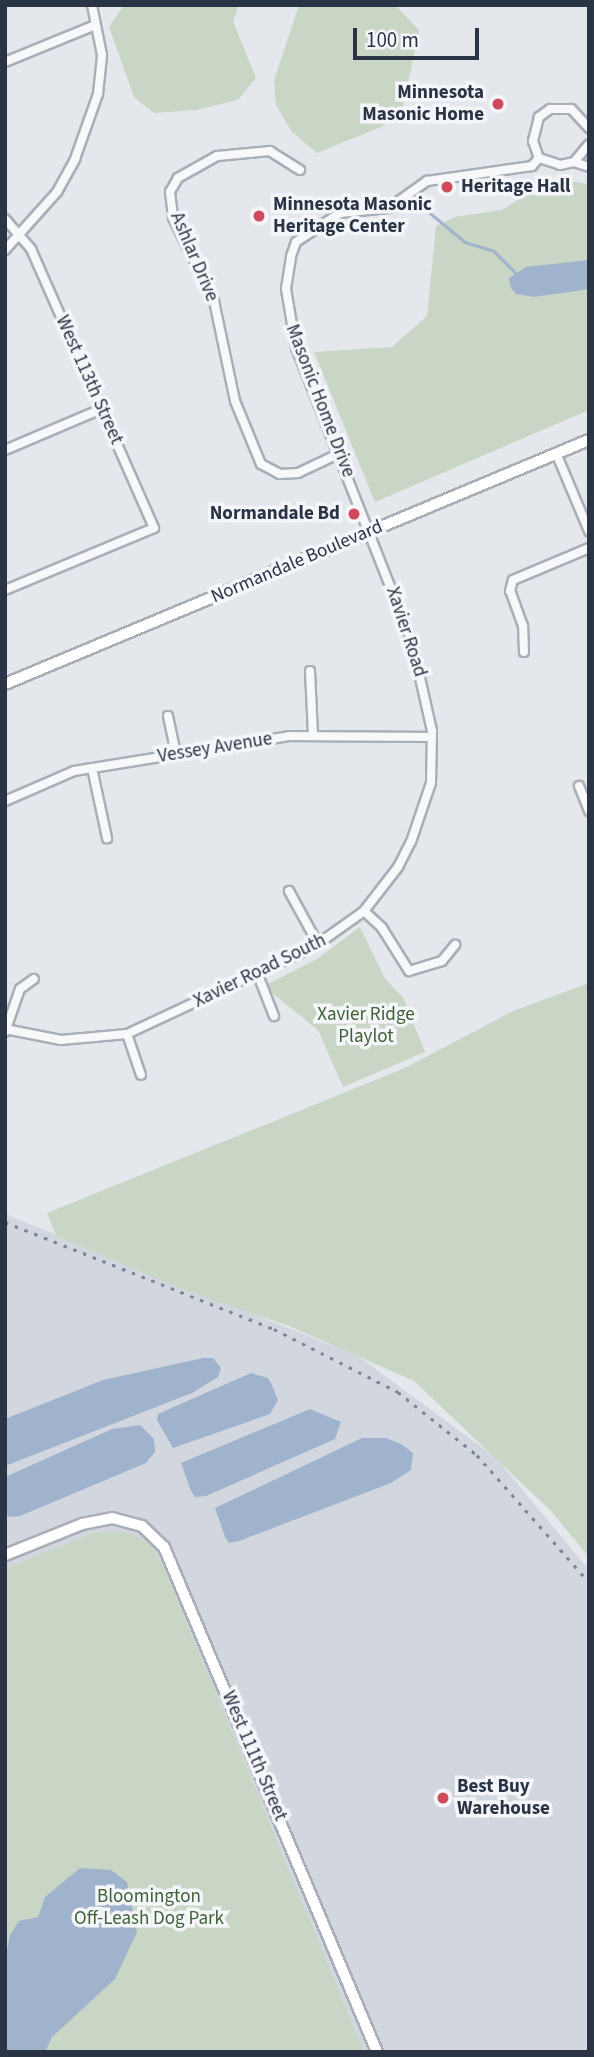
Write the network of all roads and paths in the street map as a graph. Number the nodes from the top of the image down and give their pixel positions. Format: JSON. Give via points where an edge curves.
{"nodes":[{"id":1,"x":93,"y":5,"type":"edge"},
{"id":2,"x":95,"y":24,"type":"junction"},
{"id":3,"x":5,"y":62,"type":"edge"},
{"id":4,"x":589,"y":128,"type":"edge"},
{"id":5,"x":589,"y":144,"type":"edge"},
{"id":6,"x":540,"y":158,"type":"junction"},
{"id":7,"x":574,"y":162,"type":"junction"},
{"id":8,"x":589,"y":167,"type":"edge"},
{"id":9,"x":300,"y":170,"type":"dead end"},
{"id":10,"x":5,"y":219,"type":"edge"},
{"id":11,"x":20,"y":234,"type":"junction"},
{"id":12,"x":5,"y":250,"type":"edge"},
{"id":13,"x":101,"y":409,"type":"junction"},
{"id":14,"x":589,"y":440,"type":"edge"},
{"id":15,"x":5,"y":450,"type":"edge"},
{"id":16,"x":340,"y":453,"type":"junction"},
{"id":17,"x":556,"y":453,"type":"junction"},
{"id":18,"x":369,"y":531,"type":"junction"},
{"id":19,"x":589,"y":531,"type":"edge"},
{"id":20,"x":589,"y":548,"type":"edge"},
{"id":21,"x":5,"y":590,"type":"edge"},
{"id":22,"x":524,"y":652,"type":"dead end"},
{"id":23,"x":310,"y":671,"type":"dead end"},
{"id":24,"x":5,"y":684,"type":"edge"},
{"id":25,"x":168,"y":716,"type":"dead end"},
{"id":26,"x":313,"y":735,"type":"junction"},
{"id":27,"x":432,"y":737,"type":"junction"},
{"id":28,"x":176,"y":755,"type":"junction"},
{"id":29,"x":92,"y":768,"type":"junction"},
{"id":30,"x":579,"y":786,"type":"dead end"},
{"id":31,"x":5,"y":800,"type":"edge"},
{"id":32,"x":589,"y":811,"type":"edge"},
{"id":33,"x":107,"y":838,"type":"dead end"},
{"id":34,"x":289,"y":891,"type":"dead end"},
{"id":35,"x":364,"y":911,"type":"junction"},
{"id":36,"x":318,"y":944,"type":"junction"},
{"id":37,"x":455,"y":945,"type":"dead end"},
{"id":38,"x":258,"y":975,"type":"junction"},
{"id":39,"x":34,"y":979,"type":"dead end"},
{"id":40,"x":274,"y":1016,"type":"dead end"},
{"id":41,"x":5,"y":1030,"type":"edge"},
{"id":42,"x":127,"y":1034,"type":"junction"},
{"id":43,"x":141,"y":1074,"type":"dead end"},
{"id":44,"x":5,"y":1555,"type":"edge"},
{"id":45,"x":377,"y":2052,"type":"edge"}],
"edges":[{"from":1,"to":2,"type":"street"},
{"from":2,"to":3,"type":"street"},
{"from":2,"to":11,"type":"street","via":[[102,75],[80,146],[57,192]]},
{"from":4,"to":6,"type":"street","via":[[571,109],[550,109],[534,127]]},
{"from":5,"to":7,"type":"street"},
{"from":6,"to":7,"type":"street","via":[[560,165]]},
{"from":6,"to":16,"type":"street","name":"Masonic Home Drive","via":[[532,166],[427,181],[389,208],[340,213],[296,242],[288,272],[289,323]]},
{"from":7,"to":8,"type":"street"},
{"from":9,"to":16,"type":"street","name":"Ashlar Drive","via":[[270,151],[217,156],[178,178],[170,192],[173,218],[215,301],[235,401],[261,464],[280,474],[298,473]]},
{"from":10,"to":11,"type":"street","name":"West 113th Street"},
{"from":11,"to":12,"type":"street"},
{"from":11,"to":13,"type":"street","name":"West 113th Street","via":[[31,249]]},
{"from":13,"to":15,"type":"street"},
{"from":13,"to":21,"type":"street","name":"West 113th Street","via":[[154,528]]},
{"from":14,"to":17,"type":"street","name":"Normandale Boulevard"},
{"from":16,"to":18,"type":"street","name":"Masonic Home Drive"},
{"from":17,"to":18,"type":"street","name":"Normandale Boulevard"},
{"from":17,"to":19,"type":"street"},
{"from":18,"to":24,"type":"street","name":"Normandale Boulevard"},
{"from":18,"to":27,"type":"street","name":"Xavier Road","via":[[412,642]]},
{"from":20,"to":22,"type":"street","via":[[513,580],[510,591],[523,626]]},
{"from":23,"to":26,"type":"street"},
{"from":25,"to":28,"type":"street"},
{"from":26,"to":27,"type":"street","name":"Vessey Avenue"},
{"from":26,"to":28,"type":"street","name":"Vessey Avenue"},
{"from":27,"to":35,"type":"street","name":"Xavier Road South","via":[[431,783],[411,842]]},
{"from":28,"to":29,"type":"street","name":"Vessey Avenue"},
{"from":29,"to":31,"type":"street","name":"Vessey Avenue"},
{"from":29,"to":33,"type":"street"},
{"from":30,"to":32,"type":"street"},
{"from":34,"to":36,"type":"street"},
{"from":35,"to":36,"type":"street","name":"Xavier Road South"},
{"from":35,"to":37,"type":"street","via":[[382,928],[409,971],[442,961]]},
{"from":36,"to":38,"type":"street","name":"Xavier Road South"},
{"from":38,"to":40,"type":"street"},
{"from":38,"to":42,"type":"street","name":"Xavier Road South"},
{"from":39,"to":41,"type":"street","via":[[20,989]]},
{"from":41,"to":42,"type":"street","name":"Xavier Road South","via":[[61,1040]]},
{"from":42,"to":43,"type":"street"},
{"from":44,"to":45,"type":"street","name":"West 111th Street","via":[[82,1524],[112,1518],[128,1520],[154,1535],[164,1547]]}]}
